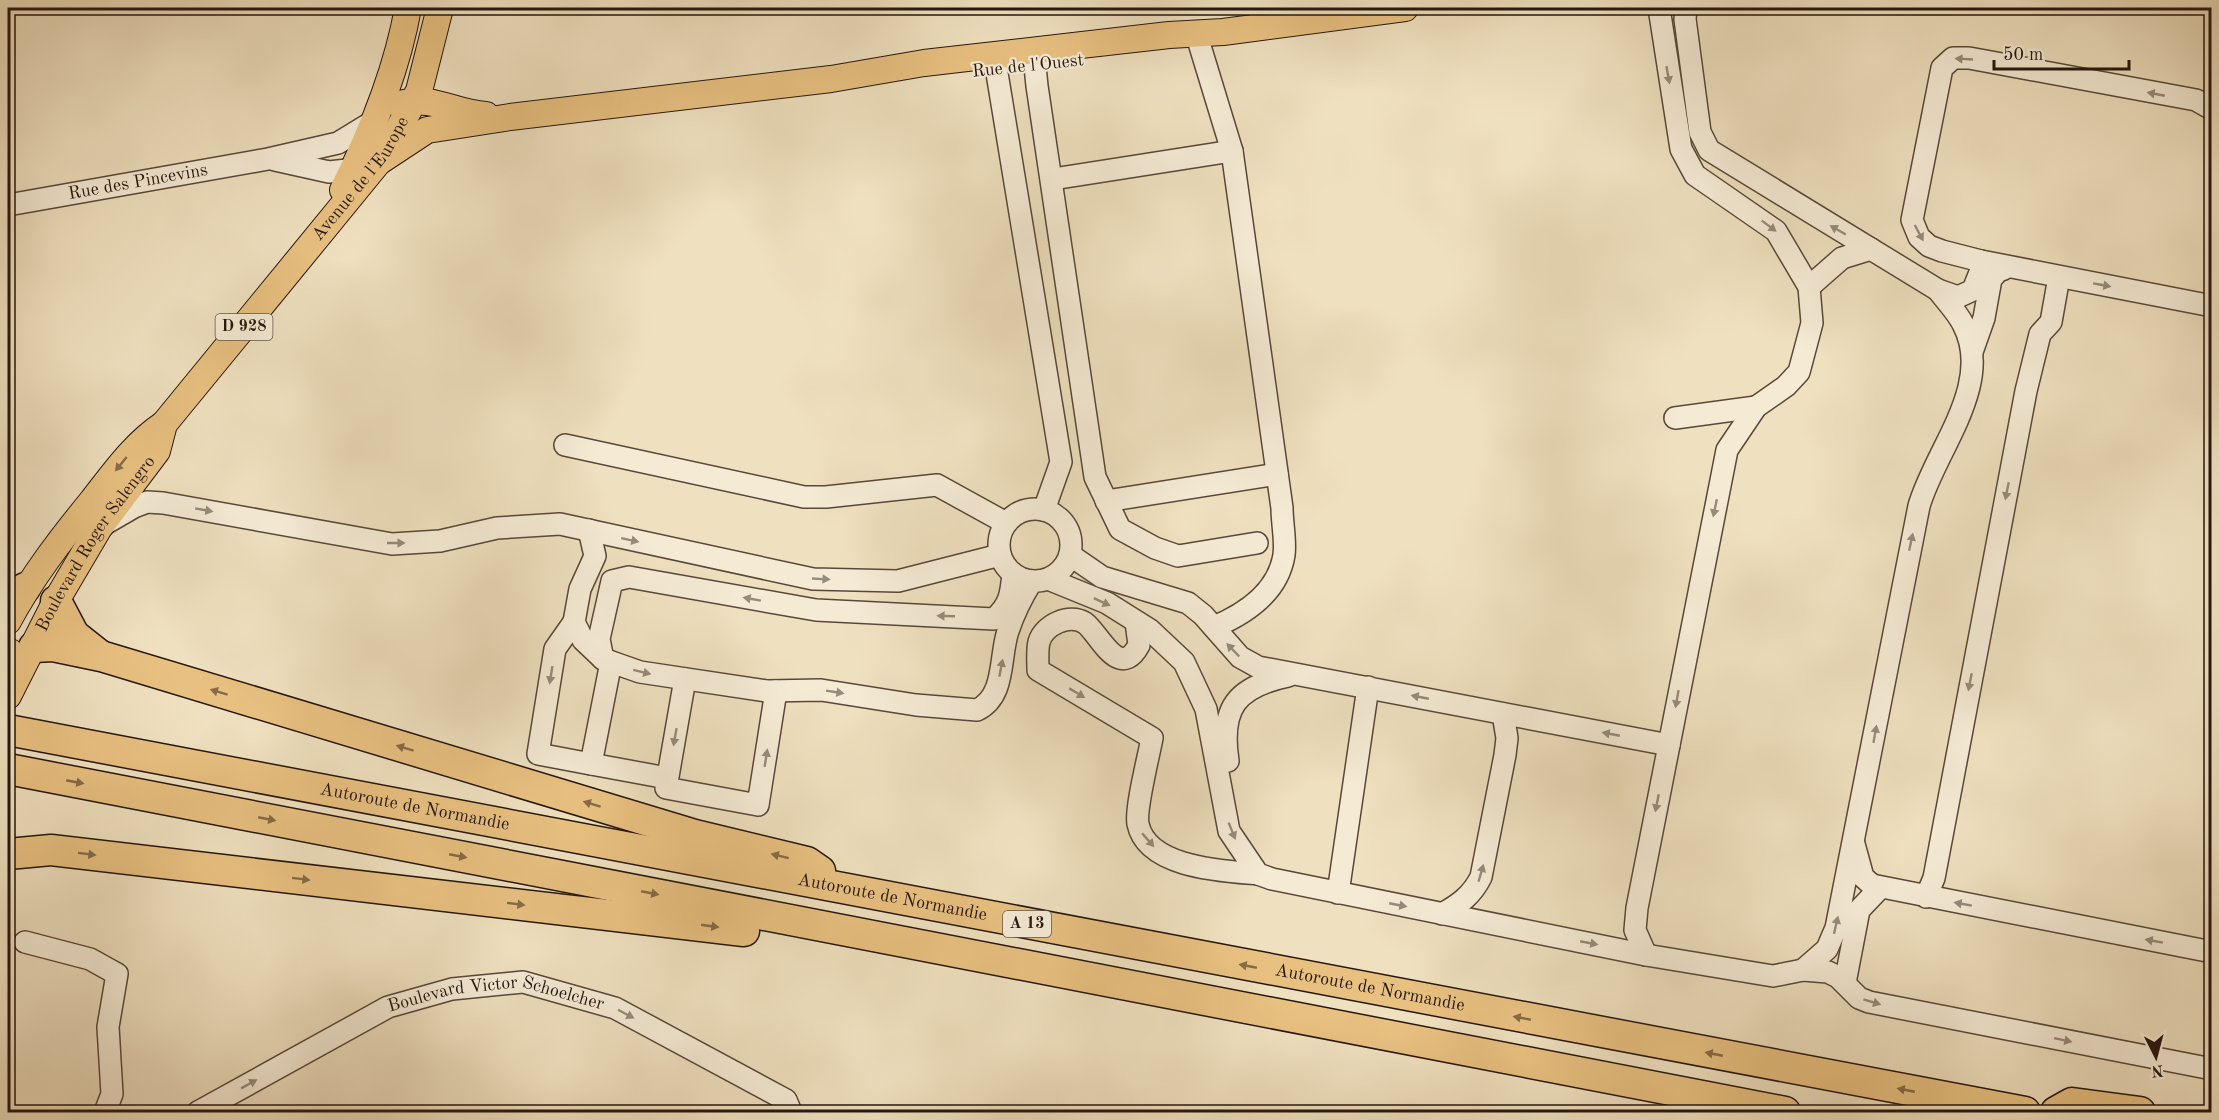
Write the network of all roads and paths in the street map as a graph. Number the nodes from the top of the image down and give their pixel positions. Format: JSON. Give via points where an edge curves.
{"nodes":[{"id":1,"x":408,"y":8,"type":"edge"},
{"id":2,"x":440,"y":8,"type":"edge"},
{"id":3,"x":1408,"y":8,"type":"edge"},
{"id":4,"x":1686,"y":8,"type":"edge"},
{"id":5,"x":1655,"y":11,"type":"edge"},
{"id":6,"x":1261,"y":17,"type":"edge"},
{"id":7,"x":1205,"y":34,"type":"junction"},
{"id":8,"x":430,"y":48,"type":"junction"},
{"id":9,"x":1039,"y":57,"type":"junction"},
{"id":10,"x":995,"y":63,"type":"junction"},
{"id":11,"x":392,"y":68,"type":"junction"},
{"id":12,"x":408,"y":106,"type":"junction"},
{"id":13,"x":2211,"y":109,"type":"edge"},
{"id":14,"x":470,"y":114,"type":"junction"},
{"id":15,"x":510,"y":117,"type":"junction"},
{"id":16,"x":374,"y":121,"type":"junction"},
{"id":17,"x":427,"y":130,"type":"junction"},
{"id":18,"x":338,"y":142,"type":"junction"},
{"id":19,"x":1232,"y":151,"type":"junction"},
{"id":20,"x":268,"y":159,"type":"junction"},
{"id":21,"x":366,"y":166,"type":"junction"},
{"id":22,"x":325,"y":172,"type":"junction"},
{"id":23,"x":1053,"y":179,"type":"junction"},
{"id":24,"x":335,"y":204,"type":"junction"},
{"id":25,"x":8,"y":205,"type":"edge"},
{"id":26,"x":323,"y":228,"type":"junction"},
{"id":27,"x":1871,"y":249,"type":"junction"},
{"id":28,"x":1981,"y":261,"type":"junction"},
{"id":29,"x":2010,"y":267,"type":"junction"},
{"id":30,"x":2059,"y":277,"type":"junction"},
{"id":31,"x":1809,"y":287,"type":"junction"},
{"id":32,"x":1938,"y":290,"type":"junction"},
{"id":33,"x":2211,"y":306,"type":"edge"},
{"id":34,"x":1972,"y":352,"type":"junction"},
{"id":35,"x":1756,"y":406,"type":"junction"},
{"id":36,"x":1675,"y":418,"type":"dead end"},
{"id":37,"x":164,"y":424,"type":"junction"},
{"id":38,"x":566,"y":445,"type":"dead end"},
{"id":39,"x":1277,"y":474,"type":"junction"},
{"id":40,"x":1106,"y":501,"type":"junction"},
{"id":41,"x":1044,"y":510,"type":"junction"},
{"id":42,"x":1006,"y":523,"type":"junction"},
{"id":43,"x":99,"y":528,"type":"junction"},
{"id":44,"x":588,"y":531,"type":"junction"},
{"id":45,"x":1257,"y":543,"type":"dead end"},
{"id":46,"x":1000,"y":555,"type":"junction"},
{"id":47,"x":1070,"y":555,"type":"junction"},
{"id":48,"x":1031,"y":578,"type":"junction"},
{"id":49,"x":16,"y":594,"type":"edge"},
{"id":50,"x":56,"y":601,"type":"junction"},
{"id":51,"x":8,"y":621,"type":"edge"},
{"id":52,"x":573,"y":622,"type":"junction"},
{"id":53,"x":1136,"y":622,"type":"junction"},
{"id":54,"x":1001,"y":626,"type":"junction"},
{"id":55,"x":1214,"y":627,"type":"junction"},
{"id":56,"x":15,"y":651,"type":"edge"},
{"id":57,"x":101,"y":656,"type":"junction"},
{"id":58,"x":607,"y":660,"type":"junction"},
{"id":59,"x":1300,"y":674,"type":"junction"},
{"id":60,"x":685,"y":679,"type":"junction"},
{"id":61,"x":1368,"y":687,"type":"junction"},
{"id":62,"x":776,"y":691,"type":"junction"},
{"id":63,"x":8,"y":696,"type":"edge"},
{"id":64,"x":1503,"y":714,"type":"junction"},
{"id":65,"x":18,"y":732,"type":"edge"},
{"id":66,"x":1669,"y":745,"type":"junction"},
{"id":67,"x":591,"y":764,"type":"junction"},
{"id":68,"x":13,"y":770,"type":"edge"},
{"id":69,"x":667,"y":778,"type":"junction"},
{"id":70,"x":1223,"y":790,"type":"junction"},
{"id":71,"x":1853,"y":842,"type":"junction"},
{"id":72,"x":8,"y":844,"type":"edge"},
{"id":73,"x":51,"y":850,"type":"junction"},
{"id":74,"x":8,"y":854,"type":"edge"},
{"id":75,"x":1258,"y":874,"type":"junction"},
{"id":76,"x":1880,"y":888,"type":"junction"},
{"id":77,"x":850,"y":891,"type":"junction"},
{"id":78,"x":1338,"y":893,"type":"junction"},
{"id":79,"x":1926,"y":897,"type":"junction"},
{"id":80,"x":1442,"y":914,"type":"junction"},
{"id":81,"x":885,"y":939,"type":"junction"},
{"id":82,"x":25,"y":942,"type":"dead end"},
{"id":83,"x":2211,"y":952,"type":"edge"},
{"id":84,"x":1646,"y":954,"type":"junction"},
{"id":85,"x":1803,"y":970,"type":"junction"},
{"id":86,"x":1845,"y":983,"type":"junction"},
{"id":87,"x":2211,"y":1069,"type":"edge"},
{"id":88,"x":105,"y":1113,"type":"edge"},
{"id":89,"x":198,"y":1113,"type":"edge"},
{"id":90,"x":791,"y":1113,"type":"edge"},
{"id":91,"x":1785,"y":1113,"type":"edge"},
{"id":92,"x":2025,"y":1113,"type":"edge"},
{"id":93,"x":2056,"y":1113,"type":"edge"},
{"id":94,"x":2140,"y":1113,"type":"edge"}],
"edges":[{"from":1,"to":11,"type":"main road","name":"Avenue de l'Europe","number":"D 928"},
{"from":2,"to":8,"type":"main road","name":"Avenue de l'Europe","number":"D 928"},
{"from":3,"to":6,"type":"main road","name":"Rue de l'Ouest"},
{"from":27,"to":4,"type":"street","one_way":true,"via":[[1709,150],[1700,132]]},
{"from":5,"to":31,"type":"street","one_way":true,"via":[[1681,149],[1695,175],[1776,231]]},
{"from":6,"to":7,"type":"main road","name":"Rue de l'Ouest"},
{"from":7,"to":9,"type":"main road","name":"Rue de l'Ouest","via":[[1121,55]]},
{"from":7,"to":19,"type":"street"},
{"from":8,"to":12,"type":"main road","name":"Avenue de l'Europe","number":"D 928"},
{"from":8,"to":14,"type":"main road","via":[[445,89]]},
{"from":9,"to":10,"type":"main road","name":"Rue de l'Ouest"},
{"from":9,"to":23,"type":"street"},
{"from":10,"to":15,"type":"main road","name":"Rue de l'Ouest"},
{"from":10,"to":41,"type":"street","via":[[1061,462]]},
{"from":11,"to":12,"type":"main road","via":[[393,85]]},
{"from":11,"to":16,"type":"main road","name":"Avenue de l'Europe","number":"D 928"},
{"from":12,"to":14,"type":"main road","via":[[433,101]]},
{"from":12,"to":16,"type":"main road"},
{"from":12,"to":17,"type":"main road"},
{"from":12,"to":21,"type":"main road","name":"Avenue de l'Europe","number":"D 928"},
{"from":13,"to":28,"type":"street","one_way":true,"via":[[2196,100],[1953,58],[1942,68],[1912,220],[1919,237],[1929,246]]},
{"from":14,"to":15,"type":"main road"},
{"from":15,"to":17,"type":"main road"},
{"from":16,"to":18,"type":"street","name":"Rue des Pincevins"},
{"from":16,"to":21,"type":"main road","name":"Avenue de l'Europe","number":"D 928"},
{"from":17,"to":21,"type":"main road"},
{"from":18,"to":20,"type":"street","name":"Rue des Pincevins"},
{"from":18,"to":21,"type":"street"},
{"from":19,"to":23,"type":"street"},
{"from":19,"to":39,"type":"street"},
{"from":20,"to":22,"type":"street"},
{"from":20,"to":25,"type":"street","name":"Rue des Pincevins"},
{"from":21,"to":22,"type":"street"},
{"from":21,"to":24,"type":"main road","name":"Avenue de l'Europe","number":"D 928"},
{"from":21,"to":26,"type":"main road","name":"Avenue de l'Europe","number":"D 928"},
{"from":22,"to":24,"type":"street","via":[[334,184]]},
{"from":23,"to":40,"type":"street","via":[[1095,477]]},
{"from":24,"to":26,"type":"main road","name":"Avenue de l'Europe","number":"D 928"},
{"from":26,"to":37,"type":"main road","name":"Boulevard Roger Salengro","number":"D 928"},
{"from":27,"to":31,"type":"street","via":[[1842,258]]},
{"from":27,"to":32,"type":"street"},
{"from":28,"to":29,"type":"street"},
{"from":28,"to":32,"type":"street","via":[[1973,290],[1958,297]]},
{"from":29,"to":30,"type":"street"},
{"from":29,"to":34,"type":"street","via":[[1998,271],[1991,279],[1984,318]]},
{"from":30,"to":33,"type":"street","one_way":true},
{"from":30,"to":79,"type":"street","one_way":true,"via":[[2051,322],[2040,334],[2018,434],[1934,878]]},
{"from":31,"to":35,"type":"street","via":[[1812,323],[1800,372]]},
{"from":32,"to":34,"type":"street","via":[[1964,325]]},
{"from":71,"to":34,"type":"street","one_way":true,"via":[[1919,506],[1965,406]]},
{"from":35,"to":36,"type":"street"},
{"from":35,"to":66,"type":"street","one_way":true,"via":[[1727,450]]},
{"from":37,"to":43,"type":"main road","name":"Boulevard Roger Salengro","number":"D 928","via":[[157,451]]},
{"from":37,"to":49,"type":"main road","number":"D 928","one_way":true,"via":[[142,439]]},
{"from":38,"to":42,"type":"street","via":[[804,497],[937,485]]},
{"from":39,"to":40,"type":"street"},
{"from":39,"to":55,"type":"street","via":[[1284,556],[1257,603],[1243,615]]},
{"from":40,"to":45,"type":"street","via":[[1120,529],[1178,556]]},
{"from":41,"to":42,"type":"street","via":[[1030,509]]},
{"from":41,"to":47,"type":"street","via":[[1063,522],[1071,543]]},
{"from":42,"to":46,"type":"street","via":[[999,544]]},
{"from":43,"to":44,"type":"street","one_way":true,"via":[[147,502],[392,544],[440,541],[496,528],[560,524]]},
{"from":43,"to":50,"type":"main road","name":"Boulevard Roger Salengro","number":"D 928"},
{"from":44,"to":46,"type":"street","one_way":true,"via":[[813,579],[898,581]]},
{"from":44,"to":52,"type":"street","via":[[594,556],[580,589]]},
{"from":46,"to":48,"type":"street"},
{"from":47,"to":48,"type":"street","via":[[1065,565]]},
{"from":47,"to":55,"type":"street","via":[[1102,577],[1188,603]]},
{"from":48,"to":53,"type":"street","one_way":true,"via":[[1107,603]]},
{"from":48,"to":54,"type":"street","via":[[1010,600]]},
{"from":49,"to":51,"type":"main road","number":"D 928"},
{"from":50,"to":56,"type":"main road","name":"Boulevard Roger Salengro","number":"D 928"},
{"from":50,"to":57,"type":"highway","via":[[74,635]]},
{"from":52,"to":58,"type":"street","via":[[583,640]]},
{"from":52,"to":67,"type":"street","one_way":true,"via":[[555,649],[538,754]]},
{"from":53,"to":70,"type":"street","via":[[1184,662],[1206,709]]},
{"from":53,"to":75,"type":"street","one_way":true,"via":[[1139,645],[1121,657],[1106,651],[1082,622],[1070,619],[1052,625],[1039,641],[1038,670],[1152,738],[1137,822],[1143,836],[1155,848],[1202,870]]},
{"from":54,"to":58,"type":"street","one_way":true,"via":[[816,610],[629,577],[612,582],[599,639]]},
{"from":62,"to":54,"type":"street","one_way":true,"via":[[821,690],[977,710],[994,697]]},
{"from":59,"to":55,"type":"street","one_way":true,"via":[[1258,667],[1240,657]]},
{"from":56,"to":57,"type":"highway","via":[[54,646]]},
{"from":56,"to":63,"type":"main road","name":"Boulevard Roger Salengro","number":"D 928"},
{"from":77,"to":57,"type":"highway","one_way":true,"via":[[807,862],[695,835]]},
{"from":58,"to":60,"type":"street","one_way":true,"via":[[640,672]]},
{"from":58,"to":67,"type":"street"},
{"from":59,"to":61,"type":"street"},
{"from":59,"to":70,"type":"street","via":[[1262,681],[1251,687],[1230,711],[1226,735],[1229,765]]},
{"from":60,"to":62,"type":"street"},
{"from":60,"to":69,"type":"street","one_way":true},
{"from":64,"to":61,"type":"street","one_way":true},
{"from":61,"to":78,"type":"street"},
{"from":69,"to":62,"type":"street","one_way":true,"via":[[666,788],[758,806]]},
{"from":66,"to":64,"type":"street","one_way":true},
{"from":80,"to":64,"type":"street","one_way":true,"via":[[1466,899],[1481,877],[1505,755]]},
{"from":65,"to":77,"type":"highway","name":"Autoroute de Normandie","number":"A 13"},
{"from":66,"to":84,"type":"street","one_way":true,"via":[[1635,923]]},
{"from":67,"to":69,"type":"street"},
{"from":68,"to":81,"type":"highway","number":"A 13","one_way":true},
{"from":70,"to":75,"type":"street","one_way":true,"via":[[1229,831]]},
{"from":71,"to":76,"type":"street","via":[[1863,877]]},
{"from":85,"to":71,"type":"street","one_way":true,"via":[[1821,956],[1833,938]]},
{"from":72,"to":73,"type":"highway"},
{"from":73,"to":74,"type":"highway"},
{"from":73,"to":81,"type":"highway","one_way":true,"via":[[703,925],[819,943]]},
{"from":75,"to":78,"type":"street"},
{"from":76,"to":79,"type":"street"},
{"from":76,"to":86,"type":"street","via":[[1859,910]]},
{"from":92,"to":77,"type":"highway","name":"Autoroute de Normandie","number":"A 13","one_way":true},
{"from":78,"to":80,"type":"street","one_way":true},
{"from":83,"to":79,"type":"street","one_way":true},
{"from":80,"to":84,"type":"street","one_way":true},
{"from":81,"to":91,"type":"highway","number":"A 13"},
{"from":82,"to":88,"type":"street","via":[[90,959],[117,974],[108,1027],[112,1094]]},
{"from":84,"to":85,"type":"street","via":[[1773,976]]},
{"from":85,"to":86,"type":"street","via":[[1828,972]]},
{"from":86,"to":87,"type":"street","one_way":true,"via":[[1859,998],[1880,1005]]},
{"from":89,"to":90,"type":"street","name":"Boulevard Victor Schoelcher","one_way":true,"via":[[388,1007],[452,989],[523,982],[615,1008],[786,1100]]},
{"from":93,"to":94,"type":"highway","via":[[2072,1102]]}]}
